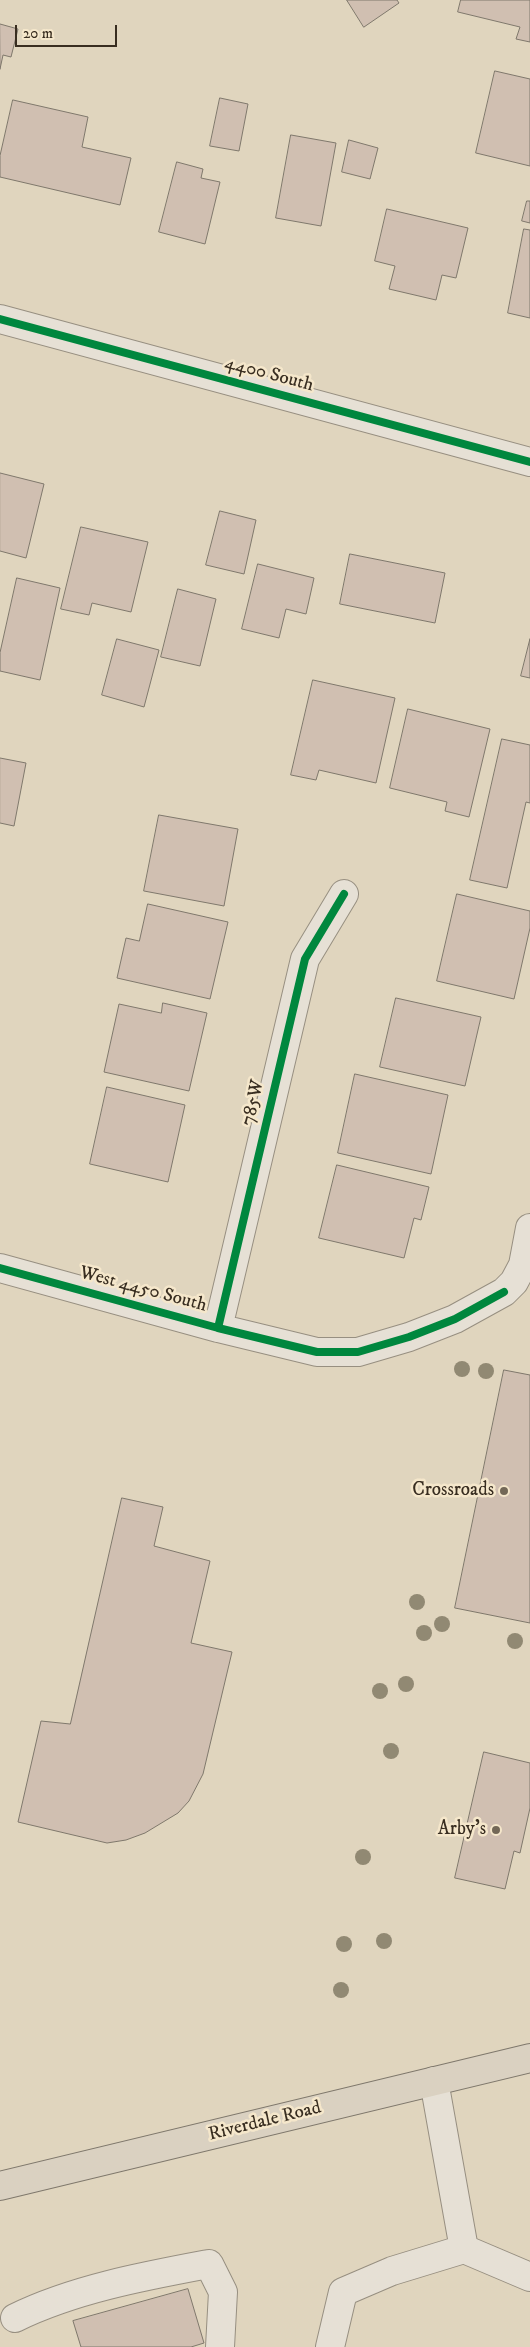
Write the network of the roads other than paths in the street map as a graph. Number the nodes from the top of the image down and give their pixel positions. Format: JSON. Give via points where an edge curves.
{"nodes":[{"id":1,"x":0,"y":319,"type":"edge"},
{"id":2,"x":530,"y":462,"type":"edge"},
{"id":3,"x":344,"y":894,"type":"dead end"},
{"id":4,"x":530,"y":1228,"type":"edge"},
{"id":5,"x":0,"y":1268,"type":"edge"},
{"id":6,"x":218,"y":1328,"type":"junction"},
{"id":7,"x":530,"y":2058,"type":"edge"},
{"id":8,"x":434,"y":2081,"type":"junction"},
{"id":9,"x":0,"y":2186,"type":"edge"},
{"id":10,"x":464,"y":2249,"type":"junction"},
{"id":11,"x":530,"y":2277,"type":"edge"},
{"id":12,"x":15,"y":2318,"type":"dead end"},
{"id":13,"x":220,"y":2347,"type":"edge"},
{"id":14,"x":330,"y":2347,"type":"edge"}],
"edges":[{"from":1,"to":2,"type":"street","name":"4400 South"},
{"from":3,"to":6,"type":"street","name":"785W","via":[[305,959]]},
{"from":4,"to":6,"type":"street","name":"West 4450 South","via":[[523,1265],[504,1292],[456,1319],[409,1337],[358,1352],[317,1352]]},
{"from":5,"to":6,"type":"street","name":"West 4450 South"},
{"from":7,"to":8,"type":"main road","name":"Riverdale Road"},
{"from":8,"to":9,"type":"main road","name":"Riverdale Road"},
{"from":8,"to":10,"type":"street"},
{"from":10,"to":11,"type":"street"},
{"from":10,"to":14,"type":"street","via":[[392,2271],[343,2292]]},
{"from":12,"to":13,"type":"street","via":[[40,2306],[146,2276],[209,2264],[223,2292]]}]}
